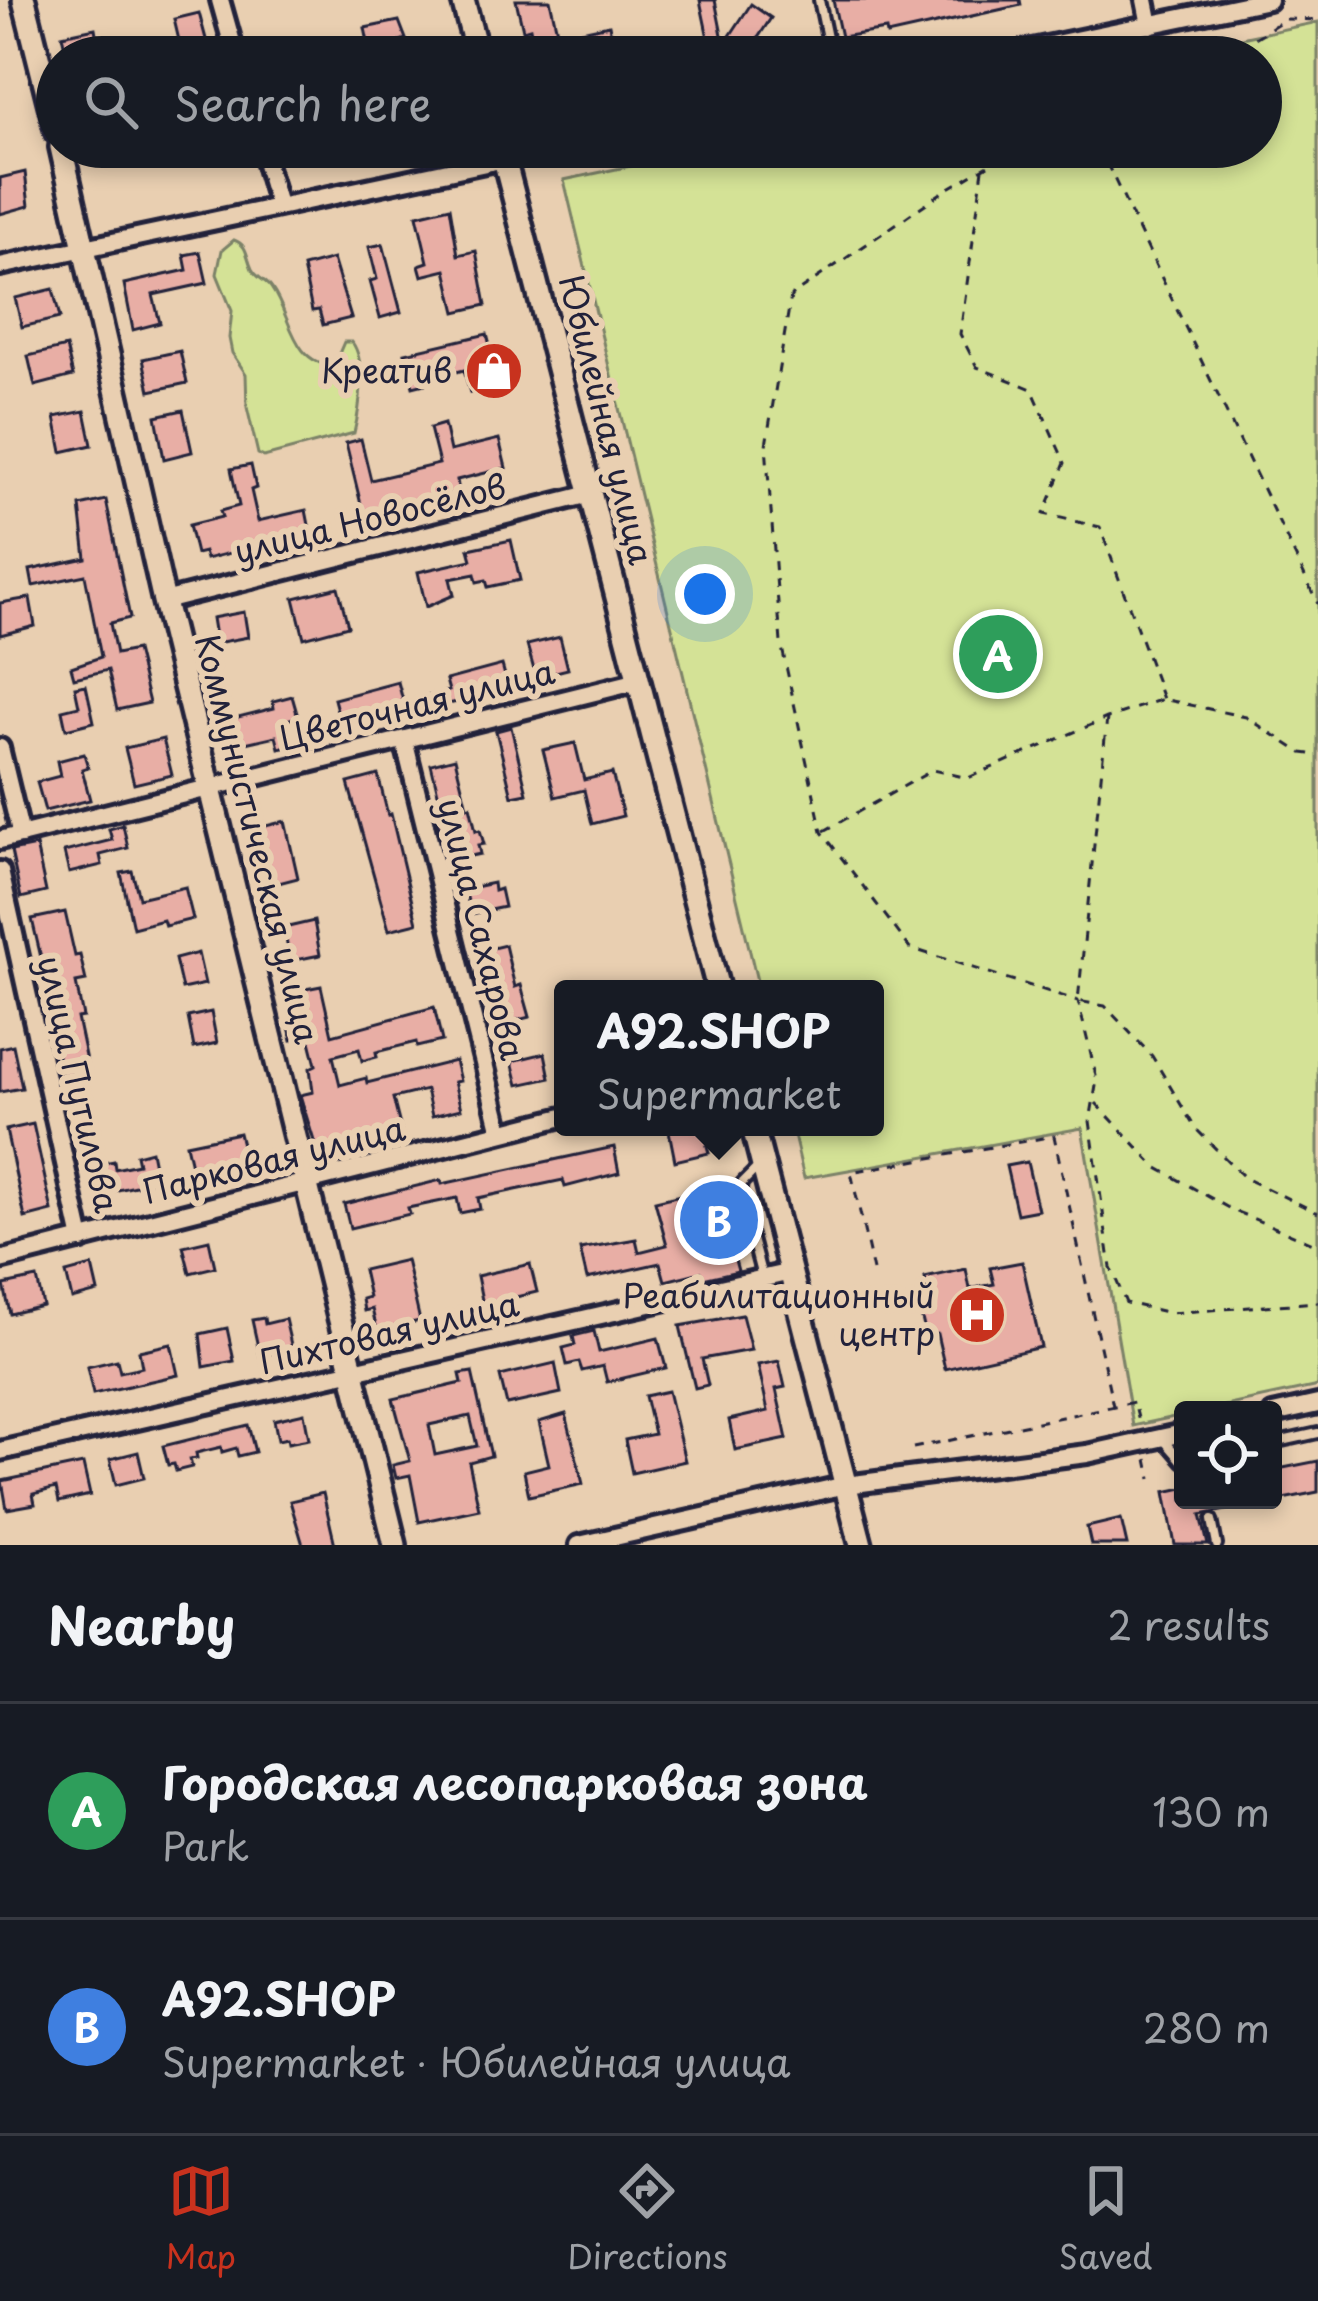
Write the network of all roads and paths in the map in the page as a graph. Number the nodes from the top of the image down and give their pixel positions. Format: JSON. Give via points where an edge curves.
{"nodes":[{"id":1,"x":24,"y":0,"type":"edge"},
{"id":2,"x":220,"y":0,"type":"edge"},
{"id":3,"x":463,"y":0,"type":"edge"},
{"id":4,"x":819,"y":0,"type":"edge"},
{"id":5,"x":1145,"y":0,"type":"edge"},
{"id":6,"x":1268,"y":0,"type":"edge"},
{"id":7,"x":1318,"y":20,"type":"edge"},
{"id":8,"x":1150,"y":25,"type":"junction"},
{"id":9,"x":230,"y":36,"type":"edge"},
{"id":10,"x":472,"y":36,"type":"edge"},
{"id":11,"x":827,"y":36,"type":"edge"},
{"id":12,"x":1096,"y":36,"type":"edge"},
{"id":13,"x":1259,"y":36,"type":"edge"},
{"id":14,"x":36,"y":48,"type":"edge"},
{"id":15,"x":66,"y":168,"type":"edge"},
{"id":16,"x":267,"y":168,"type":"edge"},
{"id":17,"x":439,"y":168,"type":"edge"},
{"id":18,"x":507,"y":168,"type":"edge"},
{"id":19,"x":983,"y":168,"type":"joint"},
{"id":20,"x":1109,"y":168,"type":"edge"},
{"id":21,"x":278,"y":206,"type":"junction"},
{"id":22,"x":85,"y":245,"type":"junction"},
{"id":23,"x":0,"y":266,"type":"edge"},
{"id":24,"x":590,"y":494,"type":"junction"},
{"id":25,"x":164,"y":601,"type":"junction"},
{"id":26,"x":1318,"y":604,"type":"edge"},
{"id":27,"x":639,"y":681,"type":"junction"},
{"id":28,"x":1163,"y":699,"type":"junction"},
{"id":29,"x":1107,"y":718,"type":"junction"},
{"id":30,"x":404,"y":740,"type":"junction"},
{"id":31,"x":0,"y":748,"type":"edge"},
{"id":32,"x":1318,"y":755,"type":"edge"},
{"id":33,"x":210,"y":788,"type":"junction"},
{"id":34,"x":822,"y":832,"type":"junction"},
{"id":35,"x":22,"y":835,"type":"junction"},
{"id":36,"x":0,"y":840,"type":"edge"},
{"id":37,"x":0,"y":871,"type":"edge"},
{"id":38,"x":716,"y":980,"type":"edge"},
{"id":39,"x":1078,"y":1001,"type":"junction"},
{"id":40,"x":1094,"y":1101,"type":"junction"},
{"id":41,"x":554,"y":1119,"type":"edge"},
{"id":42,"x":501,"y":1132,"type":"junction"},
{"id":43,"x":755,"y":1136,"type":"edge"},
{"id":44,"x":762,"y":1162,"type":"junction"},
{"id":45,"x":308,"y":1184,"type":"junction"},
{"id":46,"x":1318,"y":1213,"type":"edge"},
{"id":47,"x":82,"y":1240,"type":"junction"},
{"id":48,"x":1318,"y":1245,"type":"edge"},
{"id":49,"x":0,"y":1260,"type":"edge"},
{"id":50,"x":873,"y":1271,"type":"dead end"},
{"id":51,"x":790,"y":1272,"type":"junction"},
{"id":52,"x":762,"y":1279,"type":"junction"},
{"id":53,"x":1318,"y":1302,"type":"edge"},
{"id":54,"x":355,"y":1371,"type":"junction"},
{"id":55,"x":1318,"y":1404,"type":"edge"},
{"id":56,"x":1113,"y":1406,"type":"junction"},
{"id":57,"x":1282,"y":1412,"type":"edge"},
{"id":58,"x":1318,"y":1433,"type":"edge"},
{"id":59,"x":1174,"y":1435,"type":"edge"},
{"id":60,"x":1162,"y":1438,"type":"junction"},
{"id":61,"x":1282,"y":1441,"type":"edge"},
{"id":62,"x":1143,"y":1442,"type":"junction"},
{"id":63,"x":913,"y":1448,"type":"dead end"},
{"id":64,"x":0,"y":1450,"type":"edge"},
{"id":65,"x":1174,"y":1452,"type":"edge"},
{"id":66,"x":1151,"y":1479,"type":"dead end"},
{"id":67,"x":846,"y":1485,"type":"junction"},
{"id":68,"x":1212,"y":1520,"type":"dead end"},
{"id":69,"x":395,"y":1545,"type":"edge"},
{"id":70,"x":579,"y":1545,"type":"edge"},
{"id":71,"x":861,"y":1545,"type":"edge"},
{"id":72,"x":1217,"y":1545,"type":"edge"}],
"edges":[{"from":1,"to":14,"type":"street"},
{"from":2,"to":9,"type":"street"},
{"from":3,"to":10,"type":"street"},
{"from":4,"to":11,"type":"lane"},
{"from":5,"to":8,"type":"street"},
{"from":6,"to":8,"type":"street"},
{"from":7,"to":13,"type":"path","via":[[1286,19]]},
{"from":8,"to":12,"type":"street"},
{"from":15,"to":22,"type":"street","name":"Коммунистическая улица"},
{"from":16,"to":21,"type":"street"},
{"from":17,"to":21,"type":"street"},
{"from":18,"to":24,"type":"street","name":"Юбилейная улица"},
{"from":19,"to":28,"type":"path","via":[[960,334],[976,367],[1032,389],[1065,463],[1044,514],[1100,527]]},
{"from":19,"to":34,"type":"path","via":[[791,296],[766,445],[781,644]]},
{"from":20,"to":26,"type":"path"},
{"from":21,"to":22,"type":"street"},
{"from":22,"to":23,"type":"street"},
{"from":22,"to":25,"type":"street","name":"Коммунистическая улица"},
{"from":24,"to":25,"type":"street","name":"улица Новосёлов"},
{"from":24,"to":27,"type":"street","name":"Юбилейная улица"},
{"from":25,"to":33,"type":"street","name":"Коммунистическая улица"},
{"from":27,"to":30,"type":"street","name":"Цветочная улица"},
{"from":27,"to":38,"type":"street","name":"Юбилейная улица"},
{"from":28,"to":29,"type":"path"},
{"from":28,"to":32,"type":"path","via":[[1246,717]]},
{"from":29,"to":34,"type":"path","via":[[968,778],[933,770]]},
{"from":29,"to":39,"type":"path"},
{"from":30,"to":33,"type":"street","name":"Цветочная улица"},
{"from":30,"to":42,"type":"street","name":"улица Сахарова"},
{"from":31,"to":35,"type":"street"},
{"from":33,"to":35,"type":"street","name":"Цветочная улица"},
{"from":33,"to":45,"type":"street","name":"Коммунистическая улица"},
{"from":34,"to":39,"type":"path","via":[[910,948]]},
{"from":35,"to":36,"type":"street","name":"Цветочная улица"},
{"from":37,"to":47,"type":"street","name":"улица Путилова"},
{"from":39,"to":40,"type":"path","via":[[1097,1080]]},
{"from":39,"to":46,"type":"path","via":[[1105,1006],[1152,1056],[1195,1128],[1245,1178]]},
{"from":40,"to":48,"type":"path","via":[[1156,1167]]},
{"from":40,"to":53,"type":"path","via":[[1090,1121],[1111,1268],[1126,1303],[1170,1313]]},
{"from":41,"to":42,"type":"street","name":"Парковая улица"},
{"from":42,"to":45,"type":"street","name":"Парковая улица"},
{"from":43,"to":44,"type":"street"},
{"from":44,"to":51,"type":"street"},
{"from":44,"to":52,"type":"lane","via":[[740,1195]]},
{"from":45,"to":47,"type":"street","name":"Парковая улица"},
{"from":45,"to":54,"type":"street","name":"Коммунистическая улица"},
{"from":47,"to":49,"type":"street","name":"Парковая улица"},
{"from":50,"to":56,"type":"path","via":[[851,1172],[1054,1136]]},
{"from":51,"to":52,"type":"street","name":"Пихтовая улица"},
{"from":51,"to":67,"type":"street"},
{"from":52,"to":54,"type":"street","name":"Пихтовая улица"},
{"from":54,"to":64,"type":"street","name":"Пихтовая улица"},
{"from":54,"to":69,"type":"street","name":"Коммунистическая улица"},
{"from":55,"to":57,"type":"street"},
{"from":56,"to":62,"type":"path","via":[[1134,1402]]},
{"from":56,"to":63,"type":"path"},
{"from":58,"to":61,"type":"lane"},
{"from":59,"to":60,"type":"street"},
{"from":60,"to":62,"type":"street"},
{"from":60,"to":65,"type":"lane"},
{"from":62,"to":66,"type":"path"},
{"from":62,"to":67,"type":"street"},
{"from":67,"to":70,"type":"street"},
{"from":67,"to":71,"type":"street"},
{"from":68,"to":72,"type":"lane"}]}
